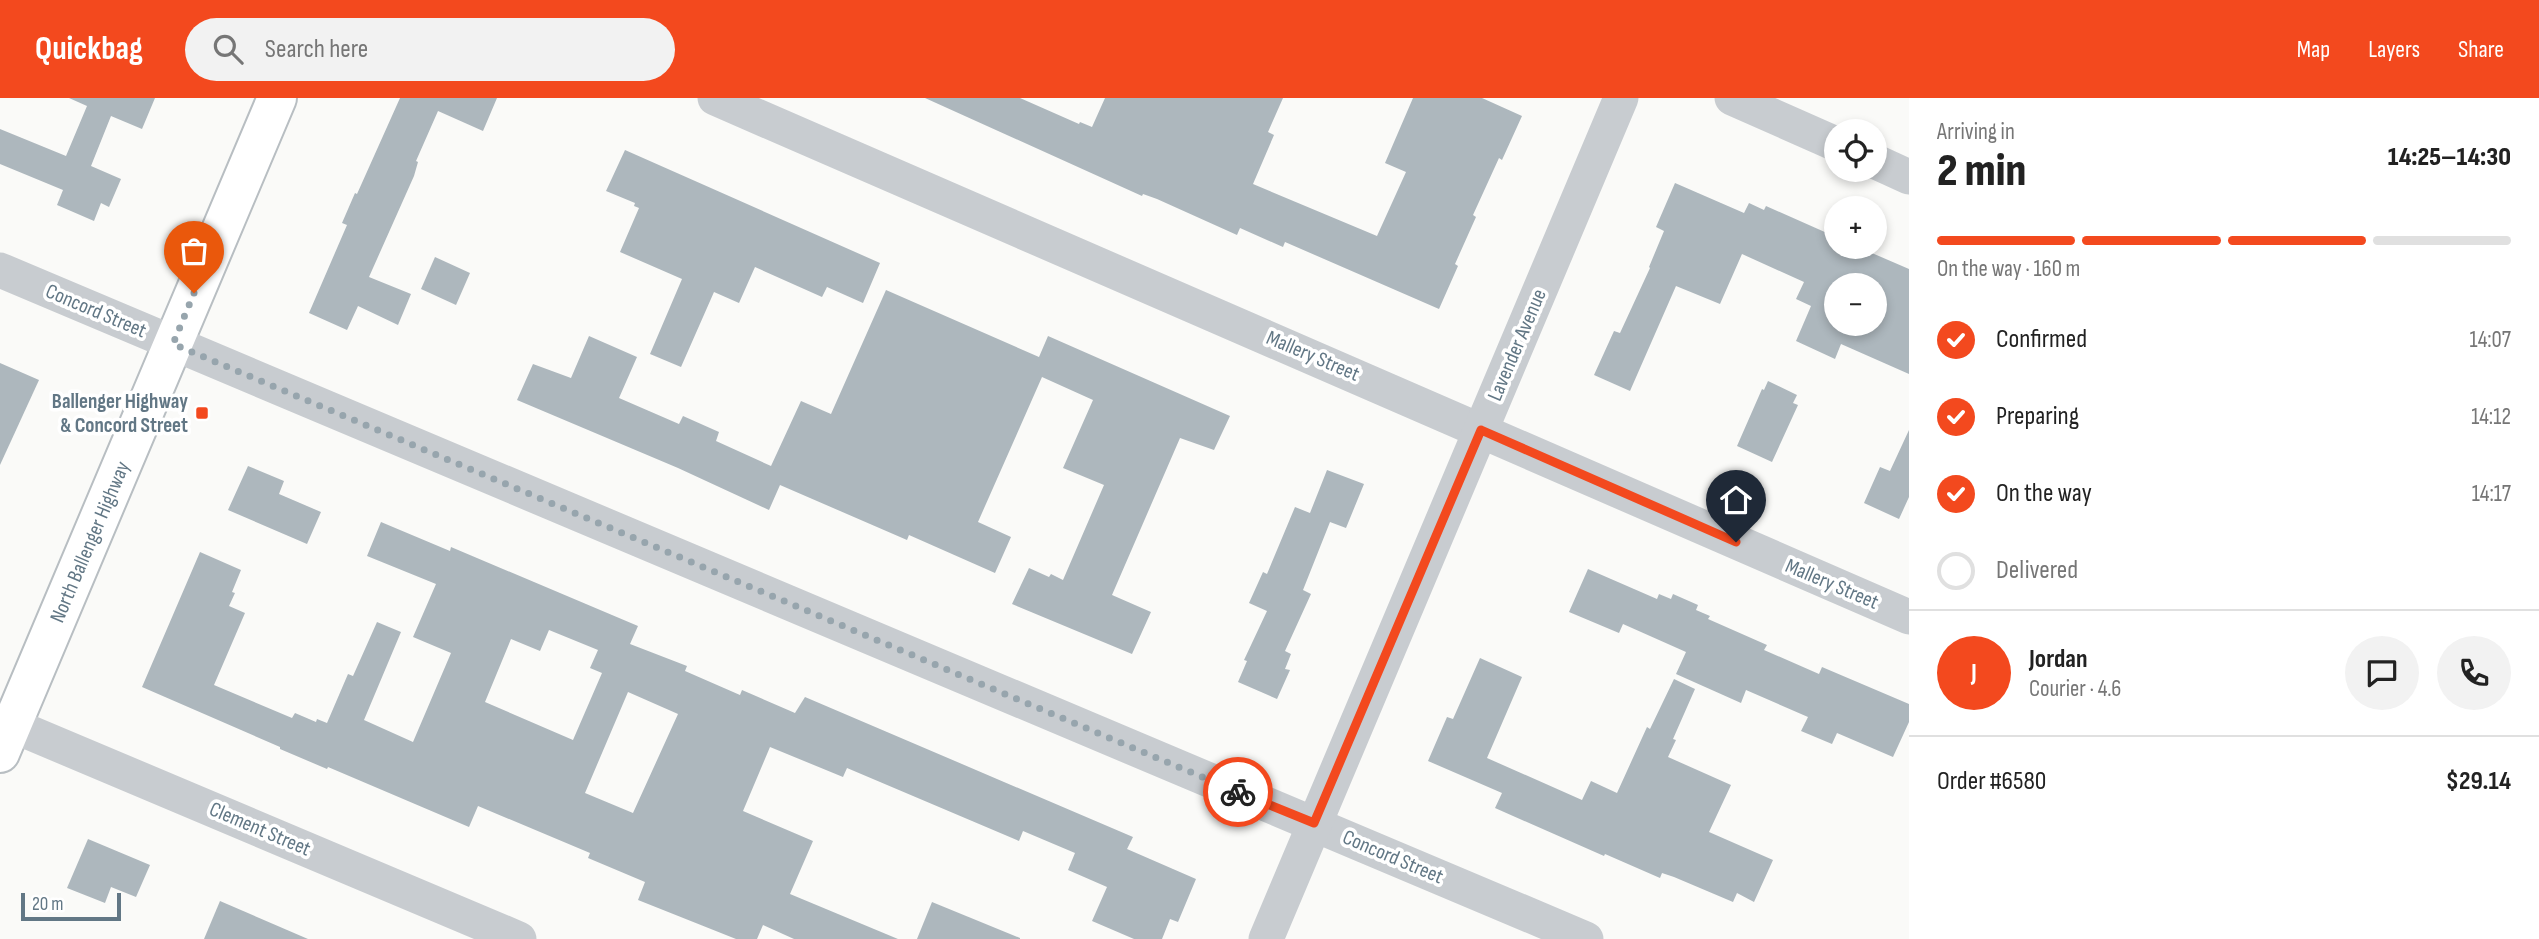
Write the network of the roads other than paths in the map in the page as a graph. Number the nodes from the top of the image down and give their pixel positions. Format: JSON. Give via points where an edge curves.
{"nodes":[{"id":1,"x":277,"y":98,"type":"edge"},
{"id":2,"x":715,"y":98,"type":"edge"},
{"id":3,"x":1620,"y":98,"type":"edge"},
{"id":4,"x":1732,"y":98,"type":"edge"},
{"id":5,"x":1824,"y":139,"type":"edge"},
{"id":6,"x":1887,"y":167,"type":"edge"},
{"id":7,"x":1909,"y":177,"type":"edge"},
{"id":8,"x":0,"y":270,"type":"edge"},
{"id":9,"x":173,"y":344,"type":"junction"},
{"id":10,"x":1481,"y":430,"type":"junction"},
{"id":11,"x":1909,"y":617,"type":"edge"},
{"id":12,"x":4,"y":733,"type":"edge"},
{"id":13,"x":1314,"y":823,"type":"junction"},
{"id":14,"x":519,"y":939,"type":"edge"},
{"id":15,"x":1266,"y":939,"type":"edge"},
{"id":16,"x":1586,"y":939,"type":"edge"}],
"edges":[{"from":1,"to":9,"type":"main road","name":"North Ballenger Highway"},
{"from":2,"to":10,"type":"street","name":"Mallery Street"},
{"from":3,"to":10,"type":"street","name":"Lavender Avenue"},
{"from":4,"to":5,"type":"street"},
{"from":6,"to":7,"type":"street"},
{"from":8,"to":9,"type":"street","name":"Concord Street"},
{"from":9,"to":12,"type":"main road","name":"North Ballenger Highway"},
{"from":9,"to":13,"type":"street","name":"Concord Street"},
{"from":10,"to":11,"type":"street","name":"Mallery Street"},
{"from":10,"to":13,"type":"street","name":"Lavender Avenue"},
{"from":12,"to":14,"type":"street","name":"Clement Street"},
{"from":13,"to":15,"type":"street","name":"Lavender Avenue"},
{"from":13,"to":16,"type":"street","name":"Concord Street"}]}
